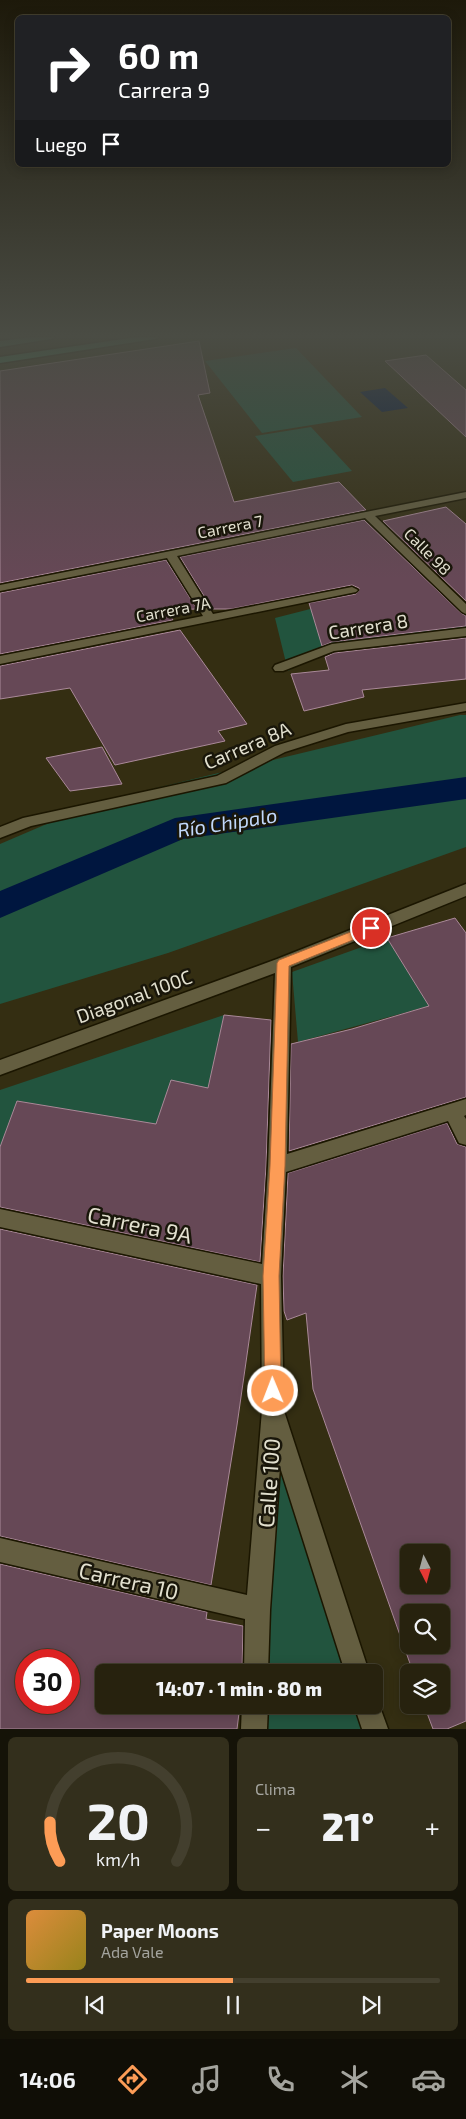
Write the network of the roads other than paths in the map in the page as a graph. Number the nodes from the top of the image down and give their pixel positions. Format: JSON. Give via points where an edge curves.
{"nodes":[{"id":1,"x":466,"y":495,"type":"edge"},
{"id":2,"x":368,"y":515,"type":"junction"},
{"id":3,"x":170,"y":554,"type":"junction"},
{"id":4,"x":0,"y":588,"type":"edge"},
{"id":5,"x":352,"y":590,"type":"dead end"},
{"id":6,"x":465,"y":611,"type":"edge"},
{"id":7,"x":210,"y":618,"type":"junction"},
{"id":8,"x":466,"y":632,"type":"edge"},
{"id":9,"x":0,"y":660,"type":"edge"},
{"id":10,"x":279,"y":668,"type":"dead end"},
{"id":11,"x":466,"y":707,"type":"edge"},
{"id":12,"x":0,"y":833,"type":"edge"},
{"id":13,"x":466,"y":890,"type":"edge"},
{"id":14,"x":283,"y":963,"type":"junction"},
{"id":15,"x":0,"y":1068,"type":"edge"},
{"id":16,"x":459,"y":1109,"type":"edge"},
{"id":17,"x":466,"y":1137,"type":"edge"},
{"id":18,"x":277,"y":1166,"type":"junction"},
{"id":19,"x":0,"y":1218,"type":"edge"},
{"id":20,"x":271,"y":1276,"type":"junction"},
{"id":21,"x":273,"y":1410,"type":"junction"},
{"id":22,"x":0,"y":1550,"type":"edge"},
{"id":23,"x":258,"y":1610,"type":"junction"},
{"id":24,"x":256,"y":1664,"type":"edge"},
{"id":25,"x":354,"y":1664,"type":"edge"},
{"id":26,"x":255,"y":1714,"type":"edge"},
{"id":27,"x":370,"y":1714,"type":"edge"},
{"id":28,"x":254,"y":1729,"type":"edge"},
{"id":29,"x":375,"y":1729,"type":"edge"}],
"edges":[{"from":1,"to":2,"type":"street","name":"Carrera 7"},
{"from":2,"to":3,"type":"street","name":"Carrera 7"},
{"from":2,"to":6,"type":"street","name":"Calle 98"},
{"from":3,"to":4,"type":"street","name":"Carrera 7"},
{"from":3,"to":7,"type":"street"},
{"from":5,"to":7,"type":"street","name":"Carrera 7A"},
{"from":7,"to":9,"type":"street","name":"Carrera 7A"},
{"from":8,"to":10,"type":"street","name":"Carrera 8","via":[[332,648]]},
{"from":11,"to":12,"type":"street","name":"Carrera 8A","via":[[346,728],[280,749],[221,780],[14,826]]},
{"from":13,"to":14,"type":"street","name":"Diagonal 100C"},
{"from":14,"to":15,"type":"street","name":"Diagonal 100C"},
{"from":14,"to":18,"type":"street","name":"Calle 100"},
{"from":16,"to":17,"type":"street"},
{"from":16,"to":18,"type":"street"},
{"from":18,"to":20,"type":"street","name":"Calle 100"},
{"from":19,"to":20,"type":"street","name":"Carrera 9A"},
{"from":20,"to":21,"type":"street","name":"Calle 100"},
{"from":21,"to":23,"type":"street","name":"Calle 100"},
{"from":21,"to":25,"type":"street"},
{"from":22,"to":23,"type":"street","name":"Carrera 10"},
{"from":23,"to":24,"type":"street","name":"Calle 100"},
{"from":26,"to":28,"type":"street"},
{"from":27,"to":29,"type":"street"}]}
